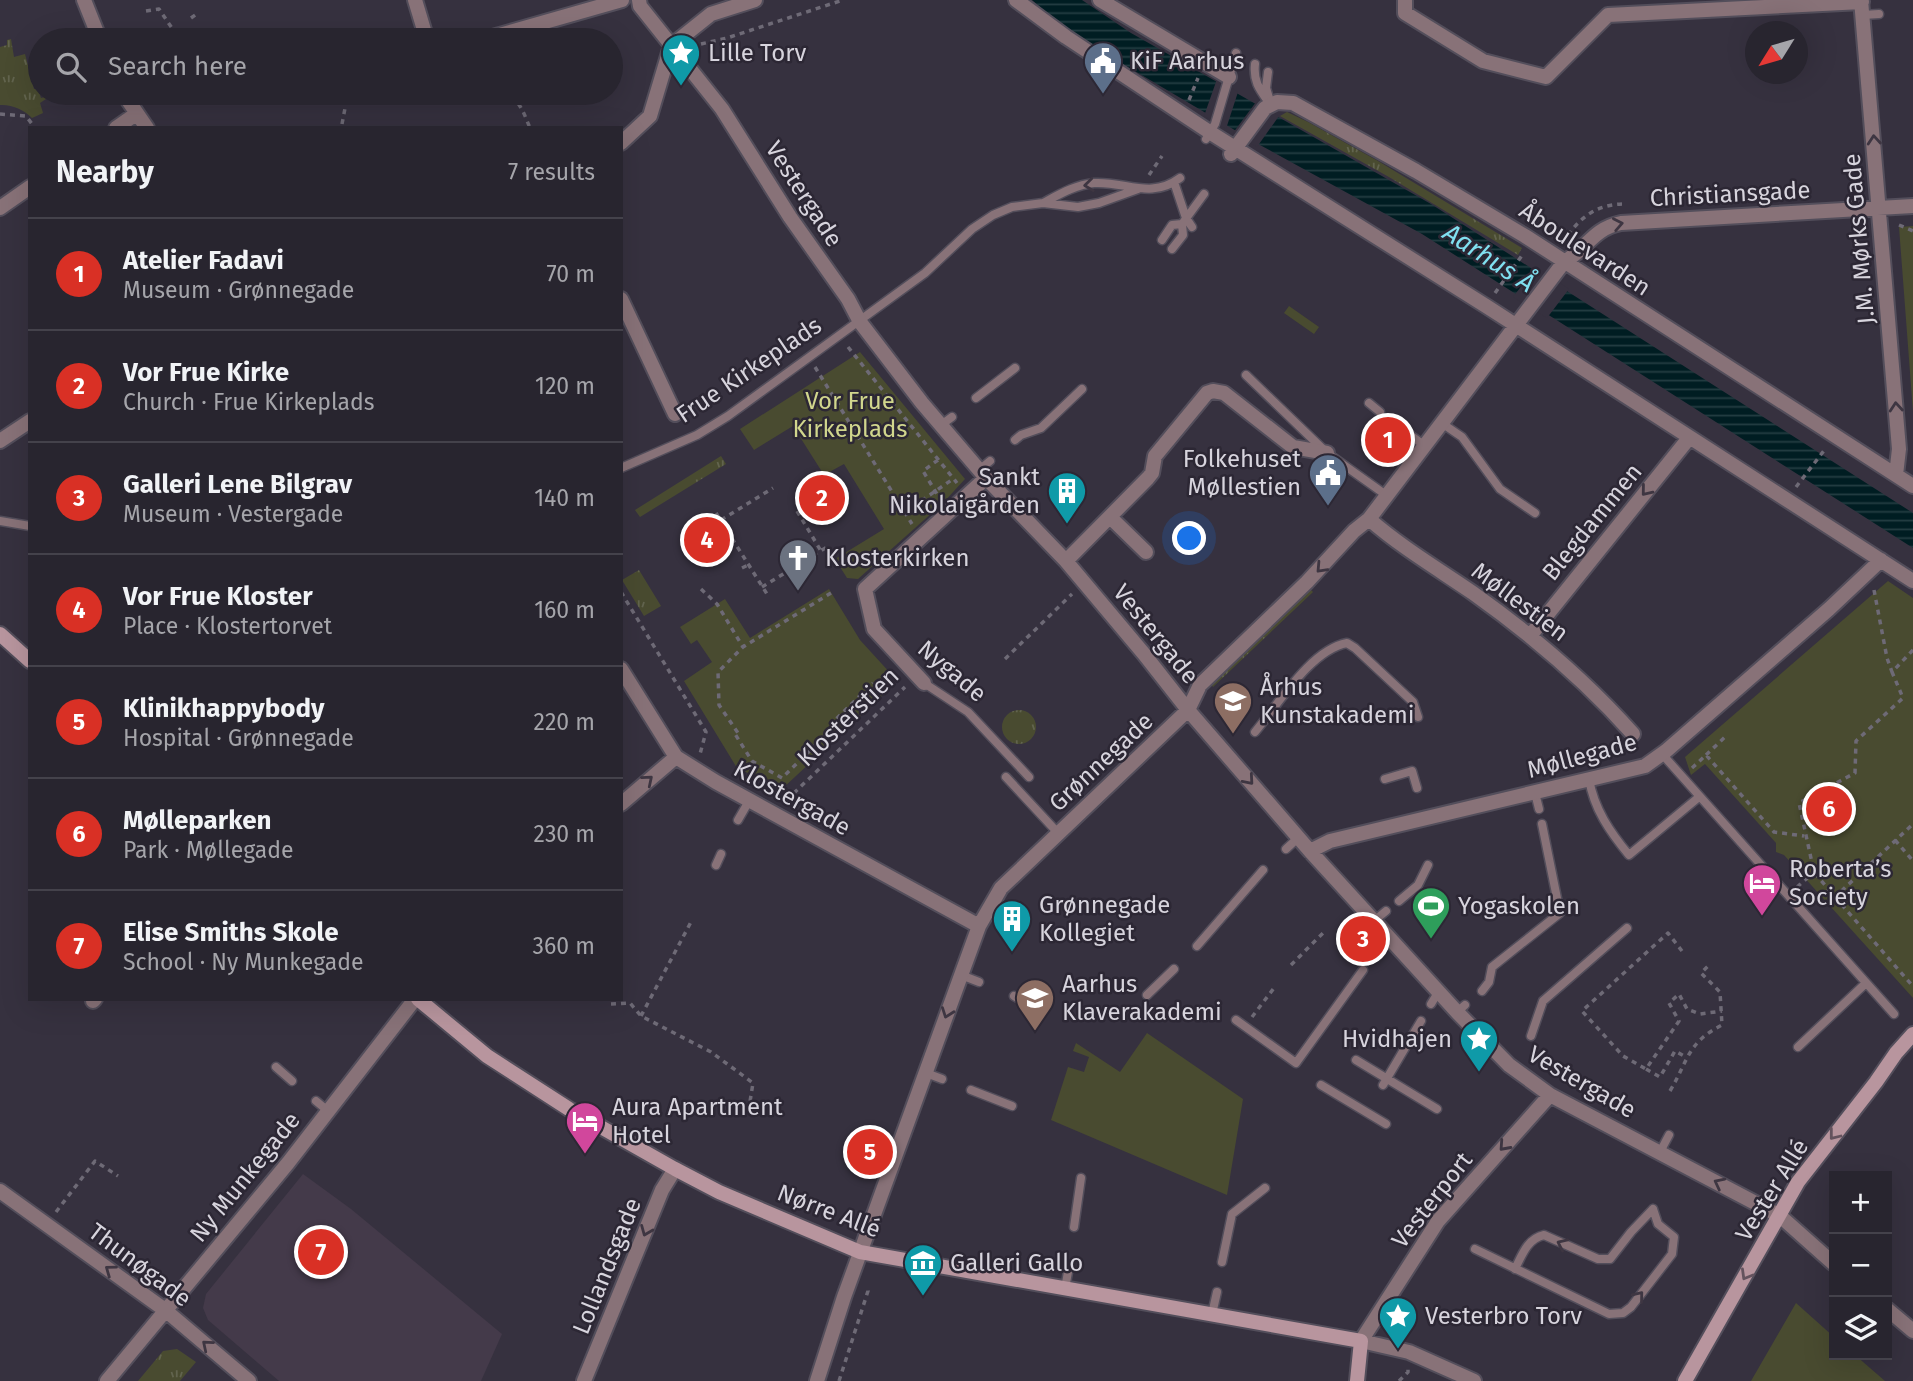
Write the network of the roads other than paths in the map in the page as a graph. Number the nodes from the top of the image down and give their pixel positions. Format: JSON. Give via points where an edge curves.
{"nodes":[{"id":1,"x":84,"y":0,"type":"edge"},
{"id":2,"x":415,"y":0,"type":"edge"},
{"id":3,"x":622,"y":0,"type":"edge"},
{"id":4,"x":755,"y":0,"type":"edge"},
{"id":5,"x":1016,"y":0,"type":"edge"},
{"id":6,"x":1100,"y":0,"type":"edge"},
{"id":7,"x":1405,"y":0,"type":"edge"},
{"id":8,"x":640,"y":3,"type":"edge"},
{"id":9,"x":1862,"y":6,"type":"edge"},
{"id":10,"x":1879,"y":14,"type":"dead end"},
{"id":11,"x":95,"y":28,"type":"edge"},
{"id":12,"x":423,"y":28,"type":"edge"},
{"id":13,"x":524,"y":28,"type":"edge"},
{"id":14,"x":671,"y":47,"type":"junction"},
{"id":15,"x":1236,"y":53,"type":"dead end"},
{"id":16,"x":1255,"y":64,"type":"dead end"},
{"id":17,"x":1268,"y":72,"type":"dead end"},
{"id":18,"x":1228,"y":82,"type":"junction"},
{"id":19,"x":133,"y":105,"type":"edge"},
{"id":20,"x":1268,"y":106,"type":"junction"},
{"id":21,"x":136,"y":114,"type":"junction"},
{"id":22,"x":119,"y":126,"type":"edge"},
{"id":23,"x":145,"y":126,"type":"edge"},
{"id":24,"x":1211,"y":132,"type":"junction"},
{"id":25,"x":623,"y":141,"type":"edge"},
{"id":26,"x":1235,"y":148,"type":"junction"},
{"id":27,"x":28,"y":188,"type":"edge"},
{"id":28,"x":1138,"y":189,"type":"junction"},
{"id":29,"x":1203,"y":194,"type":"dead end"},
{"id":30,"x":1043,"y":203,"type":"junction"},
{"id":31,"x":1913,"y":206,"type":"edge"},
{"id":32,"x":0,"y":208,"type":"edge"},
{"id":33,"x":1880,"y":208,"type":"junction"},
{"id":34,"x":1184,"y":221,"type":"junction"},
{"id":35,"x":1192,"y":228,"type":"dead end"},
{"id":36,"x":1162,"y":240,"type":"dead end"},
{"id":37,"x":1172,"y":249,"type":"dead end"},
{"id":38,"x":1564,"y":262,"type":"junction"},
{"id":39,"x":623,"y":303,"type":"edge"},
{"id":40,"x":860,"y":322,"type":"junction"},
{"id":41,"x":1519,"y":322,"type":"junction"},
{"id":42,"x":1015,"y":368,"type":"dead end"},
{"id":43,"x":1246,"y":375,"type":"dead end"},
{"id":44,"x":1082,"y":389,"type":"dead end"},
{"id":45,"x":976,"y":398,"type":"dead end"},
{"id":46,"x":1369,"y":403,"type":"dead end"},
{"id":47,"x":1380,"y":412,"type":"dead end"},
{"id":48,"x":675,"y":414,"type":"dead end"},
{"id":49,"x":28,"y":422,"type":"edge"},
{"id":50,"x":1443,"y":424,"type":"junction"},
{"id":51,"x":1406,"y":432,"type":"dead end"},
{"id":52,"x":1689,"y":438,"type":"junction"},
{"id":53,"x":1015,"y":440,"type":"dead end"},
{"id":54,"x":0,"y":441,"type":"edge"},
{"id":55,"x":1425,"y":446,"type":"junction"},
{"id":56,"x":1327,"y":453,"type":"junction"},
{"id":57,"x":623,"y":467,"type":"edge"},
{"id":58,"x":985,"y":470,"type":"junction"},
{"id":59,"x":1896,"y":475,"type":"junction"},
{"id":60,"x":1913,"y":486,"type":"edge"},
{"id":61,"x":1386,"y":495,"type":"junction"},
{"id":62,"x":1535,"y":513,"type":"dead end"},
{"id":63,"x":1110,"y":517,"type":"junction"},
{"id":64,"x":1369,"y":519,"type":"junction"},
{"id":65,"x":0,"y":521,"type":"edge"},
{"id":66,"x":28,"y":526,"type":"edge"},
{"id":67,"x":1146,"y":552,"type":"dead end"},
{"id":68,"x":1881,"y":560,"type":"junction"},
{"id":69,"x":1066,"y":561,"type":"junction"},
{"id":70,"x":1913,"y":581,"type":"edge"},
{"id":71,"x":0,"y":634,"type":"edge"},
{"id":72,"x":1530,"y":636,"type":"junction"},
{"id":73,"x":28,"y":659,"type":"edge"},
{"id":74,"x":623,"y":672,"type":"edge"},
{"id":75,"x":920,"y":680,"type":"joint"},
{"id":76,"x":1188,"y":710,"type":"junction"},
{"id":77,"x":1418,"y":716,"type":"dead end"},
{"id":78,"x":1255,"y":732,"type":"dead end"},
{"id":79,"x":1633,"y":734,"type":"dead end"},
{"id":80,"x":1662,"y":754,"type":"junction"},
{"id":81,"x":676,"y":757,"type":"junction"},
{"id":82,"x":1006,"y":777,"type":"dead end"},
{"id":83,"x":1029,"y":777,"type":"dead end"},
{"id":84,"x":1385,"y":779,"type":"dead end"},
{"id":85,"x":1589,"y":779,"type":"junction"},
{"id":86,"x":1417,"y":788,"type":"dead end"},
{"id":87,"x":1535,"y":793,"type":"junction"},
{"id":88,"x":1699,"y":797,"type":"junction"},
{"id":89,"x":749,"y":800,"type":"junction"},
{"id":90,"x":623,"y":802,"type":"edge"},
{"id":91,"x":1539,"y":808,"type":"dead end"},
{"id":92,"x":738,"y":820,"type":"dead end"},
{"id":93,"x":1542,"y":824,"type":"dead end"},
{"id":94,"x":1058,"y":833,"type":"junction"},
{"id":95,"x":1299,"y":837,"type":"junction"},
{"id":96,"x":1286,"y":849,"type":"dead end"},
{"id":97,"x":1310,"y":851,"type":"junction"},
{"id":98,"x":721,"y":854,"type":"dead end"},
{"id":99,"x":716,"y":865,"type":"dead end"},
{"id":100,"x":1428,"y":865,"type":"dead end"},
{"id":101,"x":1263,"y":870,"type":"dead end"},
{"id":102,"x":1399,"y":901,"type":"dead end"},
{"id":103,"x":1386,"y":911,"type":"dead end"},
{"id":104,"x":1374,"y":921,"type":"junction"},
{"id":105,"x":978,"y":926,"type":"junction"},
{"id":106,"x":1627,"y":928,"type":"dead end"},
{"id":107,"x":1390,"y":937,"type":"junction"},
{"id":108,"x":1197,"y":946,"type":"dead end"},
{"id":109,"x":1378,"y":948,"type":"dead end"},
{"id":110,"x":1174,"y":970,"type":"dead end"},
{"id":111,"x":1363,"y":970,"type":"dead end"},
{"id":112,"x":961,"y":975,"type":"junction"},
{"id":113,"x":978,"y":982,"type":"dead end"},
{"id":114,"x":1866,"y":983,"type":"junction"},
{"id":115,"x":1482,"y":991,"type":"dead end"},
{"id":116,"x":1147,"y":995,"type":"dead end"},
{"id":117,"x":1014,"y":996,"type":"dead end"},
{"id":118,"x":414,"y":1001,"type":"edge"},
{"id":119,"x":418,"y":1001,"type":"edge"},
{"id":120,"x":1035,"y":1008,"type":"dead end"},
{"id":121,"x":1894,"y":1014,"type":"dead end"},
{"id":122,"x":1236,"y":1020,"type":"dead end"},
{"id":123,"x":1421,"y":1021,"type":"dead end"},
{"id":124,"x":1913,"y":1034,"type":"edge"},
{"id":125,"x":1531,"y":1036,"type":"dead end"},
{"id":126,"x":1798,"y":1047,"type":"dead end"},
{"id":127,"x":1356,"y":1060,"type":"dead end"},
{"id":128,"x":276,"y":1067,"type":"dead end"},
{"id":129,"x":926,"y":1073,"type":"junction"},
{"id":130,"x":942,"y":1079,"type":"dead end"},
{"id":131,"x":292,"y":1081,"type":"dead end"},
{"id":132,"x":1385,"y":1082,"type":"junction"},
{"id":133,"x":1321,"y":1085,"type":"dead end"},
{"id":134,"x":971,"y":1090,"type":"dead end"},
{"id":135,"x":1550,"y":1096,"type":"junction"},
{"id":136,"x":316,"y":1101,"type":"dead end"},
{"id":137,"x":1012,"y":1106,"type":"dead end"},
{"id":138,"x":1437,"y":1109,"type":"dead end"},
{"id":139,"x":328,"y":1111,"type":"junction"},
{"id":140,"x":1386,"y":1124,"type":"dead end"},
{"id":141,"x":1669,"y":1135,"type":"dead end"},
{"id":142,"x":1660,"y":1152,"type":"junction"},
{"id":143,"x":675,"y":1170,"type":"junction"},
{"id":144,"x":1081,"y":1178,"type":"dead end"},
{"id":145,"x":1265,"y":1188,"type":"dead end"},
{"id":146,"x":0,"y":1191,"type":"edge"},
{"id":147,"x":1780,"y":1216,"type":"junction"},
{"id":148,"x":1074,"y":1227,"type":"dead end"},
{"id":149,"x":1475,"y":1249,"type":"dead end"},
{"id":150,"x":860,"y":1252,"type":"junction"},
{"id":151,"x":1829,"y":1260,"type":"edge"},
{"id":152,"x":1222,"y":1262,"type":"dead end"},
{"id":153,"x":1069,"y":1266,"type":"dead end"},
{"id":154,"x":1515,"y":1269,"type":"junction"},
{"id":155,"x":1065,"y":1289,"type":"junction"},
{"id":156,"x":1217,"y":1292,"type":"dead end"},
{"id":157,"x":165,"y":1310,"type":"junction"},
{"id":158,"x":1892,"y":1312,"type":"edge"},
{"id":159,"x":1212,"y":1314,"type":"junction"},
{"id":160,"x":1913,"y":1331,"type":"edge"},
{"id":161,"x":1361,"y":1340,"type":"junction"},
{"id":162,"x":107,"y":1381,"type":"edge"},
{"id":163,"x":249,"y":1381,"type":"edge"},
{"id":164,"x":584,"y":1381,"type":"edge"},
{"id":165,"x":817,"y":1381,"type":"edge"},
{"id":166,"x":1357,"y":1381,"type":"edge"},
{"id":167,"x":1474,"y":1381,"type":"edge"},
{"id":168,"x":1685,"y":1381,"type":"edge"}],
"edges":[{"from":1,"to":11,"type":"street"},
{"from":2,"to":12,"type":"street"},
{"from":3,"to":13,"type":"street"},
{"from":4,"to":14,"type":"street","via":[[711,14]]},
{"from":5,"to":24,"type":"street"},
{"from":6,"to":18,"type":"street"},
{"from":7,"to":9,"type":"street","via":[[1405,13],[1483,61],[1546,76],[1608,15]]},
{"from":8,"to":14,"type":"street","name":"Vestergade"},
{"from":9,"to":10,"type":"lane"},
{"from":33,"to":9,"type":"street","name":"J.M. Mørks Gade","one_way":true},
{"from":14,"to":25,"type":"street","via":[[650,116]]},
{"from":14,"to":40,"type":"street","name":"Vestergade","via":[[722,110]]},
{"from":15,"to":18,"type":"lane"},
{"from":16,"to":20,"type":"lane","via":[[1254,76]]},
{"from":17,"to":20,"type":"lane"},
{"from":18,"to":24,"type":"lane"},
{"from":19,"to":21,"type":"street"},
{"from":20,"to":26,"type":"street"},
{"from":20,"to":38,"type":"street","name":"Åboulevarden","via":[[1284,102],[1302,107]]},
{"from":21,"to":22,"type":"street"},
{"from":21,"to":23,"type":"street"},
{"from":24,"to":26,"type":"street"},
{"from":26,"to":41,"type":"street","via":[[1486,306]]},
{"from":27,"to":32,"type":"street"},
{"from":28,"to":30,"type":"lane","via":[[1077,207]]},
{"from":28,"to":30,"type":"lane","one_way":true,"via":[[1096,183],[1072,187]]},
{"from":28,"to":34,"type":"lane","via":[[1177,180]]},
{"from":29,"to":34,"type":"lane"},
{"from":30,"to":40,"type":"lane","name":"Frue Kirkeplads","via":[[993,215]]},
{"from":31,"to":33,"type":"street","name":"Christiansgade"},
{"from":38,"to":33,"type":"street","name":"Christiansgade","one_way":true,"via":[[1577,255],[1598,231],[1621,223]]},
{"from":59,"to":33,"type":"street","name":"J.M. Mørks Gade","one_way":true,"via":[[1899,449]]},
{"from":34,"to":35,"type":"lane"},
{"from":34,"to":36,"type":"lane","via":[[1172,225]]},
{"from":34,"to":37,"type":"lane","via":[[1183,234]]},
{"from":38,"to":41,"type":"street","name":"Grønnegade"},
{"from":38,"to":59,"type":"street","name":"Åboulevarden"},
{"from":39,"to":48,"type":"street"},
{"from":40,"to":57,"type":"lane","name":"Frue Kirkeplads","via":[[729,416]]},
{"from":40,"to":58,"type":"street","name":"Vestergade"},
{"from":41,"to":50,"type":"street","name":"Grønnegade"},
{"from":41,"to":52,"type":"street"},
{"from":42,"to":45,"type":"lane"},
{"from":43,"to":56,"type":"lane"},
{"from":44,"to":53,"type":"lane","via":[[1041,428]]},
{"from":46,"to":47,"type":"lane"},
{"from":49,"to":54,"type":"street"},
{"from":50,"to":55,"type":"street","name":"Grønnegade"},
{"from":50,"to":62,"type":"lane","via":[[1462,437],[1500,489]]},
{"from":51,"to":55,"type":"lane"},
{"from":52,"to":68,"type":"street"},
{"from":52,"to":72,"type":"street","name":"Blegdammen","one_way":true},
{"from":55,"to":61,"type":"street","name":"Grønnegade"},
{"from":56,"to":61,"type":"lane"},
{"from":56,"to":63,"type":"street","via":[[1293,447],[1224,393],[1213,391],[1155,456],[1148,478]]},
{"from":58,"to":69,"type":"street","name":"Vestergade"},
{"from":58,"to":75,"type":"street","name":"Nygade","via":[[967,496],[865,589],[874,629]]},
{"from":59,"to":60,"type":"street","name":"Åboulevarden"},
{"from":61,"to":64,"type":"street","name":"Grønnegade"},
{"from":63,"to":67,"type":"street"},
{"from":63,"to":69,"type":"street"},
{"from":64,"to":72,"type":"street","name":"Møllestien"},
{"from":64,"to":76,"type":"street","name":"Grønnegade","one_way":true,"via":[[1200,685]]},
{"from":65,"to":66,"type":"lane"},
{"from":68,"to":70,"type":"street"},
{"from":68,"to":80,"type":"street","name":"Møllegade"},
{"from":69,"to":76,"type":"street","name":"Vestergade"},
{"from":71,"to":73,"type":"street"},
{"from":72,"to":79,"type":"street","name":"Møllestien","via":[[1589,686]]},
{"from":74,"to":81,"type":"street","name":"Klostergade"},
{"from":75,"to":83,"type":"lane","name":"Nygade","via":[[968,712]]},
{"from":76,"to":94,"type":"street","name":"Grønnegade"},
{"from":76,"to":95,"type":"street","name":"Vestergade","one_way":true,"via":[[1232,755]]},
{"from":77,"to":78,"type":"lane","via":[[1412,702],[1347,643],[1335,645],[1281,695]]},
{"from":80,"to":85,"type":"street","name":"Møllegade","via":[[1645,766]]},
{"from":80,"to":88,"type":"lane"},
{"from":81,"to":89,"type":"street","name":"Klostergade"},
{"from":90,"to":81,"type":"street","one_way":true},
{"from":82,"to":94,"type":"lane"},
{"from":84,"to":86,"type":"lane","via":[[1412,771]]},
{"from":85,"to":87,"type":"street","name":"Møllegade"},
{"from":85,"to":88,"type":"lane","via":[[1593,800],[1629,855]]},
{"from":87,"to":91,"type":"lane"},
{"from":87,"to":97,"type":"street","name":"Møllegade","via":[[1426,814]]},
{"from":88,"to":114,"type":"lane"},
{"from":89,"to":92,"type":"lane"},
{"from":89,"to":105,"type":"street","name":"Klostergade"},
{"from":93,"to":115,"type":"lane","via":[[1560,913],[1492,967]]},
{"from":94,"to":105,"type":"street","name":"Grønnegade","via":[[1001,888]]},
{"from":95,"to":96,"type":"lane"},
{"from":95,"to":97,"type":"street","name":"Vestergade"},
{"from":97,"to":104,"type":"street","name":"Vestergade"},
{"from":98,"to":99,"type":"lane"},
{"from":100,"to":102,"type":"lane","via":[[1418,885]]},
{"from":101,"to":108,"type":"lane"},
{"from":103,"to":104,"type":"lane"},
{"from":104,"to":107,"type":"street","name":"Vestergade"},
{"from":105,"to":112,"type":"street","name":"Grønnegade"},
{"from":106,"to":125,"type":"lane","via":[[1543,1001]]},
{"from":107,"to":109,"type":"lane"},
{"from":107,"to":135,"type":"street","name":"Vestergade","via":[[1435,998],[1461,1009]]},
{"from":110,"to":116,"type":"lane"},
{"from":111,"to":122,"type":"lane","via":[[1296,1063]]},
{"from":112,"to":113,"type":"lane"},
{"from":112,"to":129,"type":"street","name":"Grønnegade","one_way":true},
{"from":114,"to":121,"type":"lane"},
{"from":114,"to":126,"type":"lane"},
{"from":117,"to":120,"type":"lane"},
{"from":118,"to":139,"type":"street","name":"Ny Munkegade"},
{"from":119,"to":143,"type":"street","name":"Nørre Allé","via":[[487,1056]]},
{"from":123,"to":132,"type":"lane"},
{"from":124,"to":147,"type":"street","name":"Vester Allé","one_way":true,"via":[[1798,1182]]},
{"from":127,"to":132,"type":"lane"},
{"from":128,"to":131,"type":"lane"},
{"from":129,"to":130,"type":"lane"},
{"from":129,"to":150,"type":"street","name":"Grønnegade"},
{"from":132,"to":138,"type":"lane"},
{"from":133,"to":140,"type":"lane","via":[[1369,1108]]},
{"from":134,"to":137,"type":"lane"},
{"from":135,"to":142,"type":"street","name":"Vestergade"},
{"from":135,"to":161,"type":"street","name":"Vesterport","one_way":true,"via":[[1441,1223]]},
{"from":136,"to":139,"type":"lane"},
{"from":139,"to":157,"type":"street","name":"Ny Munkegade"},
{"from":141,"to":142,"type":"lane"},
{"from":147,"to":142,"type":"street","name":"Vestergade","one_way":true,"via":[[1679,1169]]},
{"from":143,"to":150,"type":"street","name":"Nørre Allé"},
{"from":143,"to":164,"type":"street","name":"Lollandsgade","one_way":true,"via":[[662,1191]]},
{"from":144,"to":148,"type":"lane"},
{"from":145,"to":152,"type":"lane","via":[[1232,1214]]},
{"from":157,"to":146,"type":"street","name":"Thunøgade","one_way":true},
{"from":147,"to":151,"type":"street","name":"Vestergade"},
{"from":147,"to":168,"type":"street","name":"Vester Allé","one_way":true},
{"from":149,"to":154,"type":"lane"},
{"from":150,"to":155,"type":"street","name":"Nørre Allé"},
{"from":150,"to":165,"type":"street","name":"Grønnegade"},
{"from":153,"to":155,"type":"lane"},
{"from":154,"to":154,"type":"lane","one_way":true,"via":[[1609,1314],[1623,1313],[1672,1254],[1674,1237],[1658,1224],[1653,1209],[1610,1258],[1598,1259],[1544,1235],[1525,1249]]},
{"from":155,"to":159,"type":"street","name":"Nørre Allé"},
{"from":156,"to":159,"type":"lane"},
{"from":157,"to":162,"type":"street","name":"Ny Munkegade"},
{"from":163,"to":157,"type":"street","name":"Thunøgade","one_way":true},
{"from":158,"to":160,"type":"street"},
{"from":159,"to":161,"type":"street","name":"Nørre Allé"},
{"from":161,"to":166,"type":"street"},
{"from":161,"to":167,"type":"street","via":[[1409,1352]]}]}
